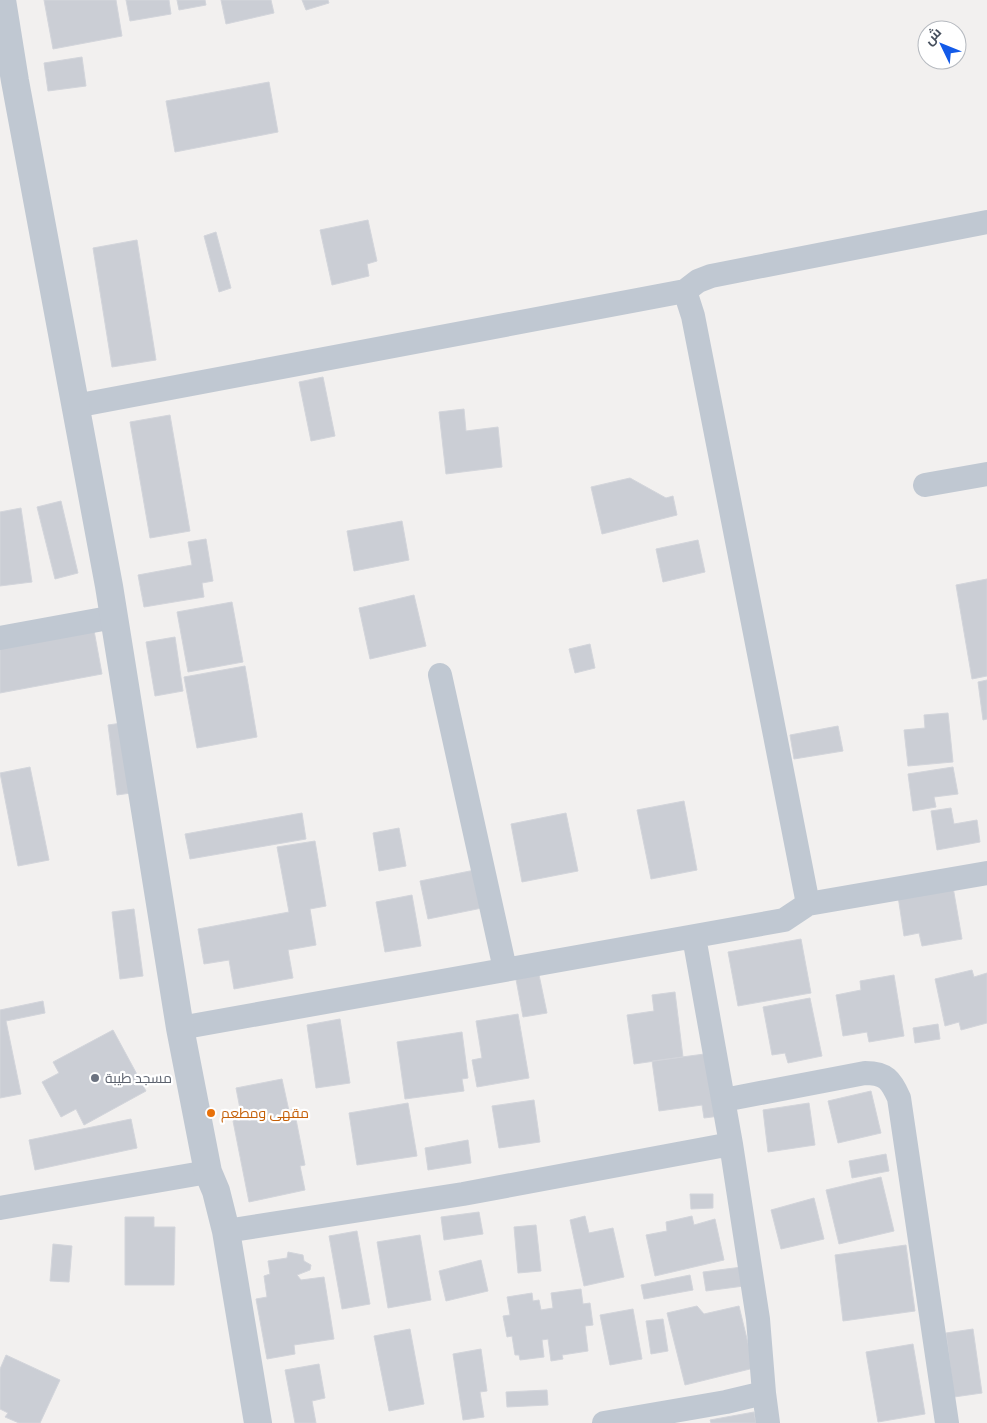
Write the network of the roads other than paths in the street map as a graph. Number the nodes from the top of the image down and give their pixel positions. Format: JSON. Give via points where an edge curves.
{"nodes":[{"id":1,"x":2,"y":0,"type":"edge"},
{"id":2,"x":8,"y":82,"type":"edge"},
{"id":3,"x":987,"y":222,"type":"edge"},
{"id":4,"x":685,"y":291,"type":"junction"},
{"id":5,"x":75,"y":406,"type":"junction"},
{"id":6,"x":987,"y":474,"type":"edge"},
{"id":7,"x":925,"y":485,"type":"dead end"},
{"id":8,"x":114,"y":617,"type":"junction"},
{"id":9,"x":0,"y":638,"type":"edge"},
{"id":10,"x":440,"y":674,"type":"dead end"},
{"id":11,"x":987,"y":873,"type":"edge"},
{"id":12,"x":808,"y":904,"type":"junction"},
{"id":13,"x":694,"y":937,"type":"junction"},
{"id":14,"x":506,"y":970,"type":"junction"},
{"id":15,"x":180,"y":1028,"type":"junction"},
{"id":16,"x":724,"y":1100,"type":"junction"},
{"id":17,"x":731,"y":1144,"type":"junction"},
{"id":18,"x":208,"y":1172,"type":"junction"},
{"id":19,"x":0,"y":1208,"type":"edge"},
{"id":20,"x":226,"y":1231,"type":"junction"},
{"id":21,"x":764,"y":1393,"type":"junction"},
{"id":22,"x":258,"y":1423,"type":"edge"},
{"id":23,"x":604,"y":1423,"type":"edge"},
{"id":24,"x":768,"y":1423,"type":"edge"},
{"id":25,"x":946,"y":1423,"type":"edge"}],
"edges":[{"from":1,"to":2,"type":"street"},
{"from":2,"to":5,"type":"street"},
{"from":3,"to":4,"type":"street","via":[[711,276]]},
{"from":4,"to":5,"type":"street"},
{"from":4,"to":12,"type":"street","via":[[693,316]]},
{"from":5,"to":8,"type":"street"},
{"from":6,"to":7,"type":"street"},
{"from":8,"to":9,"type":"street"},
{"from":8,"to":15,"type":"street"},
{"from":10,"to":14,"type":"street"},
{"from":11,"to":12,"type":"street"},
{"from":12,"to":13,"type":"street","via":[[784,920]]},
{"from":13,"to":14,"type":"street"},
{"from":13,"to":16,"type":"street"},
{"from":14,"to":15,"type":"street"},
{"from":15,"to":18,"type":"street"},
{"from":16,"to":17,"type":"street"},
{"from":16,"to":25,"type":"street","via":[[865,1073],[876,1073],[892,1083],[899,1098]]},
{"from":17,"to":20,"type":"street","via":[[463,1194]]},
{"from":17,"to":21,"type":"street","via":[[758,1319]]},
{"from":18,"to":19,"type":"street"},
{"from":18,"to":20,"type":"street"},
{"from":20,"to":22,"type":"street"},
{"from":21,"to":23,"type":"street"},
{"from":21,"to":24,"type":"street"}]}
